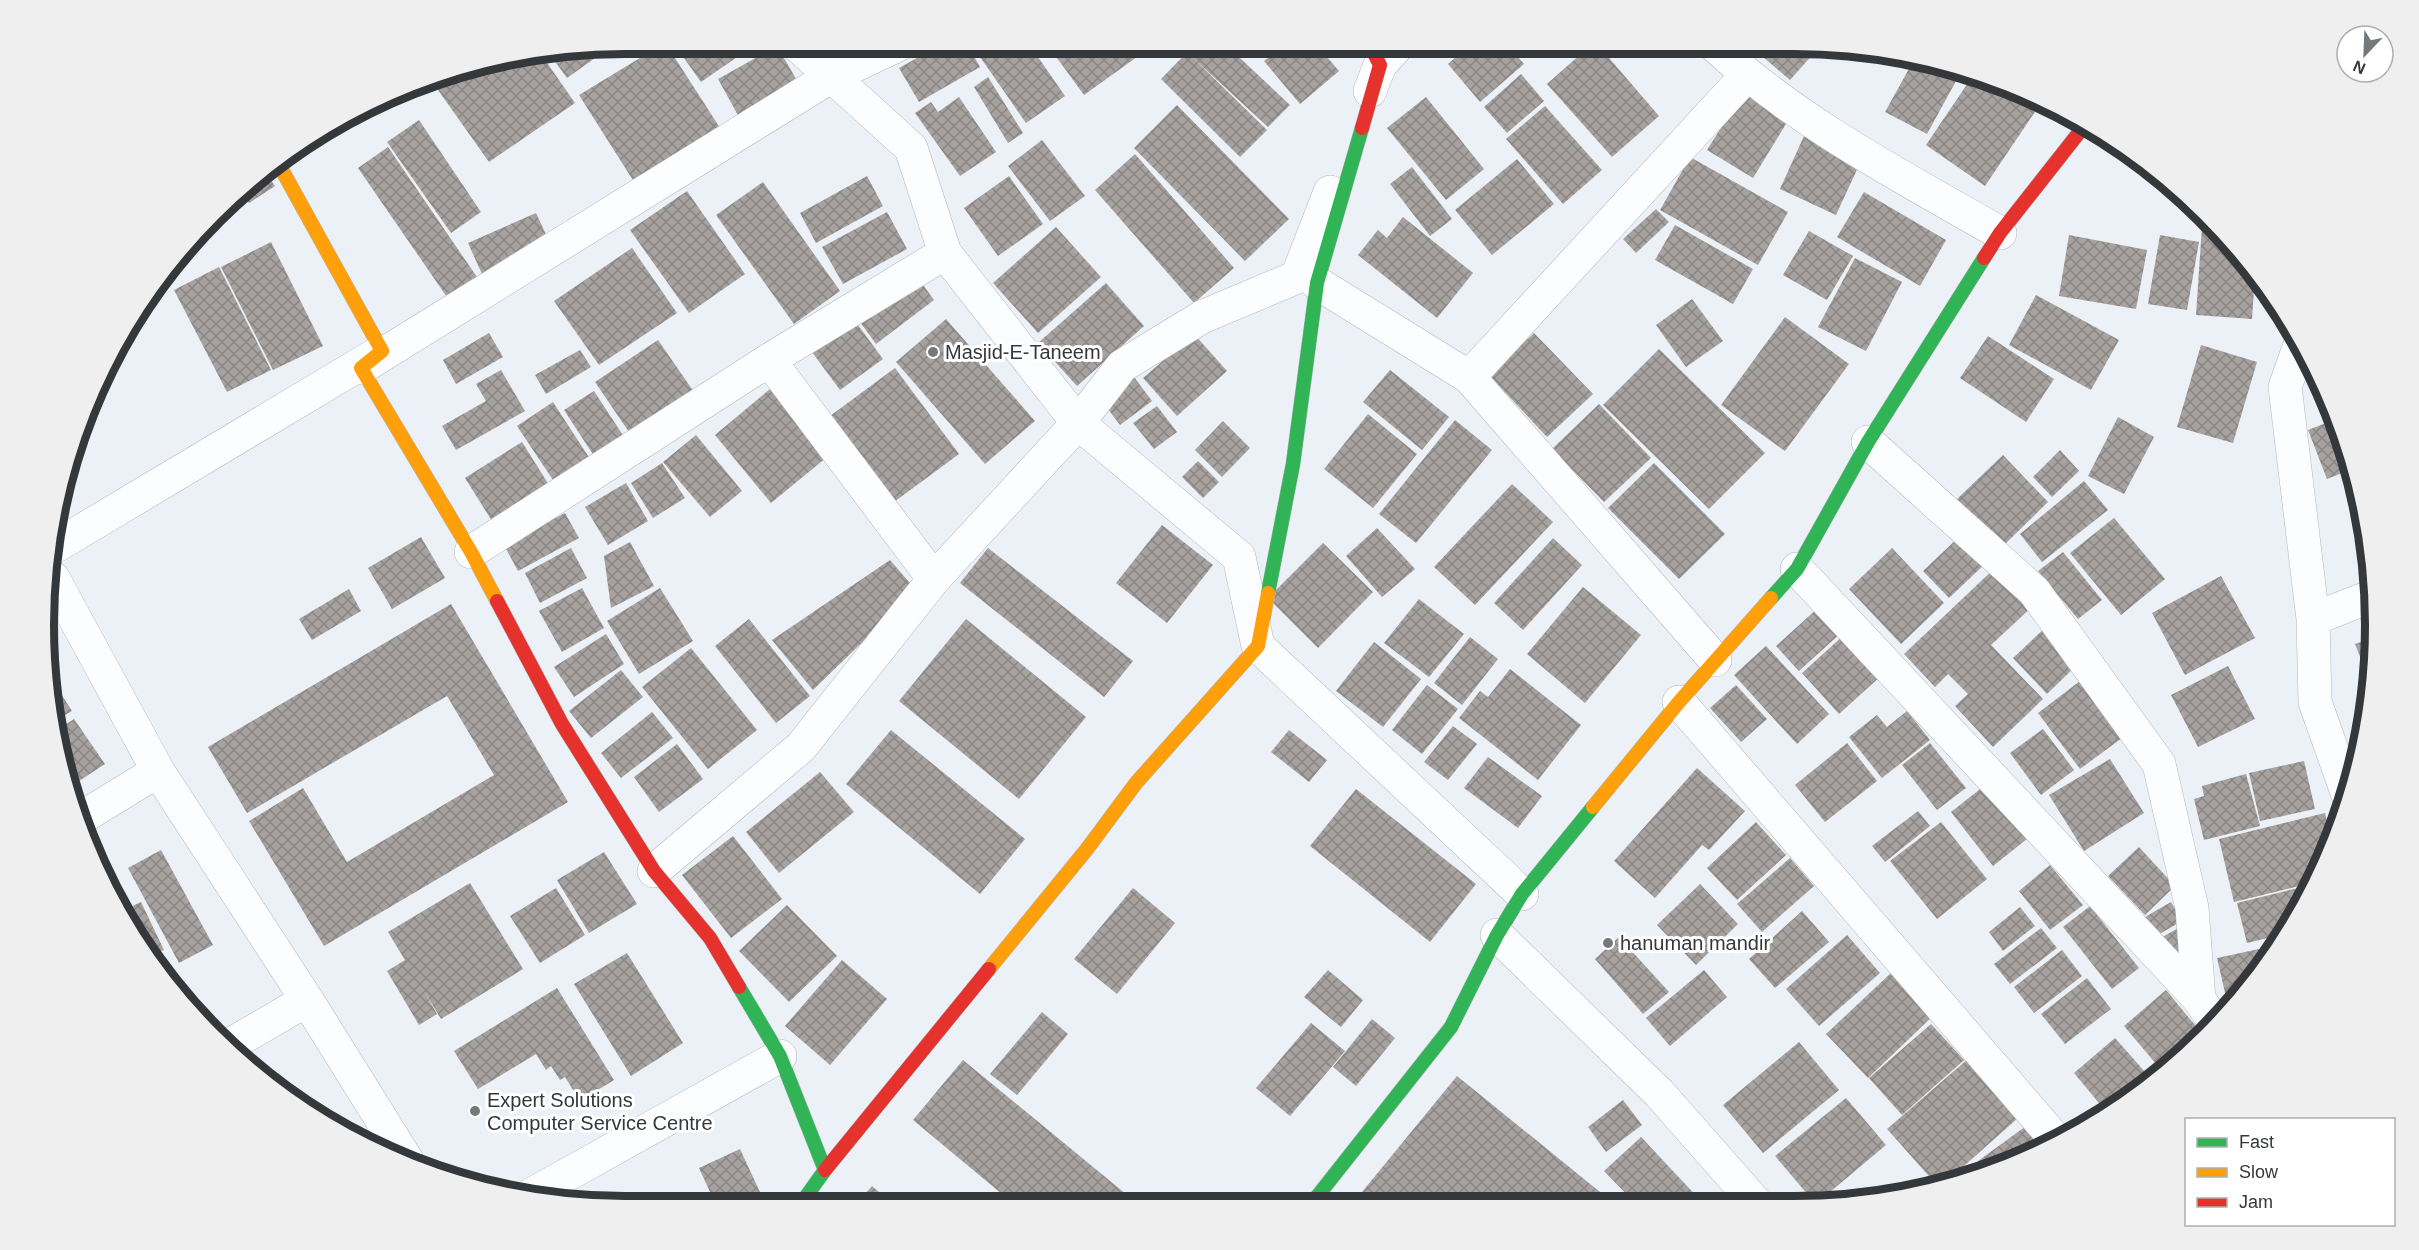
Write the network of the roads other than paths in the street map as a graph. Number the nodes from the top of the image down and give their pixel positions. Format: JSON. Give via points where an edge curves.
{"nodes":[{"id":1,"x":806,"y":54,"type":"edge"},
{"id":2,"x":879,"y":54,"type":"edge"},
{"id":3,"x":1382,"y":54,"type":"edge"},
{"id":4,"x":1382,"y":54,"type":"edge"},
{"id":5,"x":1724,"y":54,"type":"edge"},
{"id":6,"x":1747,"y":75,"type":"junction"},
{"id":7,"x":830,"y":77,"type":"junction"},
{"id":8,"x":2081,"y":130,"type":"edge"},
{"id":9,"x":281,"y":169,"type":"edge"},
{"id":10,"x":2000,"y":233,"type":"junction"},
{"id":11,"x":945,"y":253,"type":"junction"},
{"id":12,"x":1317,"y":283,"type":"junction"},
{"id":13,"x":2297,"y":354,"type":"edge"},
{"id":14,"x":372,"y":359,"type":"junction"},
{"id":15,"x":769,"y":360,"type":"junction"},
{"id":16,"x":1469,"y":377,"type":"junction"},
{"id":17,"x":2309,"y":379,"type":"edge"},
{"id":18,"x":2285,"y":387,"type":"junction"},
{"id":19,"x":1078,"y":423,"type":"junction"},
{"id":20,"x":1868,"y":442,"type":"junction"},
{"id":21,"x":60,"y":544,"type":"edge"},
{"id":22,"x":471,"y":552,"type":"junction"},
{"id":23,"x":1797,"y":569,"type":"junction"},
{"id":24,"x":934,"y":579,"type":"junction"},
{"id":25,"x":56,"y":583,"type":"edge"},
{"id":26,"x":2364,"y":599,"type":"edge"},
{"id":27,"x":2313,"y":619,"type":"junction"},
{"id":28,"x":1258,"y":646,"type":"junction"},
{"id":29,"x":1715,"y":660,"type":"junction"},
{"id":30,"x":1679,"y":702,"type":"junction"},
{"id":31,"x":158,"y":771,"type":"junction"},
{"id":32,"x":2343,"y":782,"type":"edge"},
{"id":33,"x":86,"y":815,"type":"edge"},
{"id":34,"x":654,"y":871,"type":"junction"},
{"id":35,"x":1522,"y":894,"type":"junction"},
{"id":36,"x":1497,"y":935,"type":"junction"},
{"id":37,"x":307,"y":1000,"type":"junction"},
{"id":38,"x":2207,"y":1011,"type":"edge"},
{"id":39,"x":235,"y":1042,"type":"edge"},
{"id":40,"x":780,"y":1056,"type":"junction"},
{"id":41,"x":2052,"y":1135,"type":"edge"},
{"id":42,"x":401,"y":1151,"type":"edge"},
{"id":43,"x":825,"y":1170,"type":"junction"},
{"id":44,"x":541,"y":1189,"type":"edge"},
{"id":45,"x":806,"y":1196,"type":"edge"},
{"id":46,"x":1318,"y":1196,"type":"edge"},
{"id":47,"x":1750,"y":1196,"type":"edge"}],
"edges":[{"from":1,"to":7,"type":"street"},
{"from":2,"to":7,"type":"street"},
{"from":3,"to":12,"type":"street"},
{"from":4,"to":19,"type":"street","via":[[1297,277],[1202,316],[1122,366]]},
{"from":5,"to":6,"type":"street"},
{"from":6,"to":10,"type":"street","via":[[1854,149]]},
{"from":6,"to":16,"type":"street"},
{"from":7,"to":11,"type":"street","via":[[911,148]]},
{"from":7,"to":14,"type":"street"},
{"from":8,"to":10,"type":"street"},
{"from":9,"to":14,"type":"street"},
{"from":10,"to":20,"type":"street"},
{"from":11,"to":15,"type":"street"},
{"from":11,"to":19,"type":"street"},
{"from":12,"to":16,"type":"street"},
{"from":12,"to":28,"type":"street","via":[[1293,464]]},
{"from":13,"to":18,"type":"street"},
{"from":14,"to":21,"type":"street"},
{"from":14,"to":22,"type":"street"},
{"from":15,"to":22,"type":"street"},
{"from":15,"to":24,"type":"street"},
{"from":16,"to":29,"type":"street"},
{"from":17,"to":18,"type":"street"},
{"from":18,"to":27,"type":"street"},
{"from":19,"to":24,"type":"street"},
{"from":19,"to":28,"type":"street","via":[[1239,557]]},
{"from":20,"to":23,"type":"street"},
{"from":20,"to":38,"type":"street","via":[[2034,591],[2159,764],[2192,908]]},
{"from":22,"to":34,"type":"street","via":[[562,724]]},
{"from":23,"to":29,"type":"street"},
{"from":23,"to":38,"type":"street"},
{"from":24,"to":34,"type":"street","via":[[801,747]]},
{"from":25,"to":31,"type":"street"},
{"from":26,"to":27,"type":"street"},
{"from":27,"to":32,"type":"street","via":[[2315,702]]},
{"from":28,"to":35,"type":"street"},
{"from":28,"to":43,"type":"street","via":[[1136,783]]},
{"from":29,"to":30,"type":"street"},
{"from":30,"to":35,"type":"street"},
{"from":30,"to":41,"type":"street"},
{"from":31,"to":33,"type":"street"},
{"from":31,"to":37,"type":"street"},
{"from":34,"to":40,"type":"street","via":[[710,938]]},
{"from":35,"to":36,"type":"street"},
{"from":36,"to":46,"type":"street","via":[[1451,1027]]},
{"from":36,"to":47,"type":"street","via":[[1659,1093]]},
{"from":37,"to":39,"type":"street"},
{"from":37,"to":42,"type":"street"},
{"from":40,"to":43,"type":"street"},
{"from":40,"to":44,"type":"street"},
{"from":43,"to":45,"type":"street"}]}
